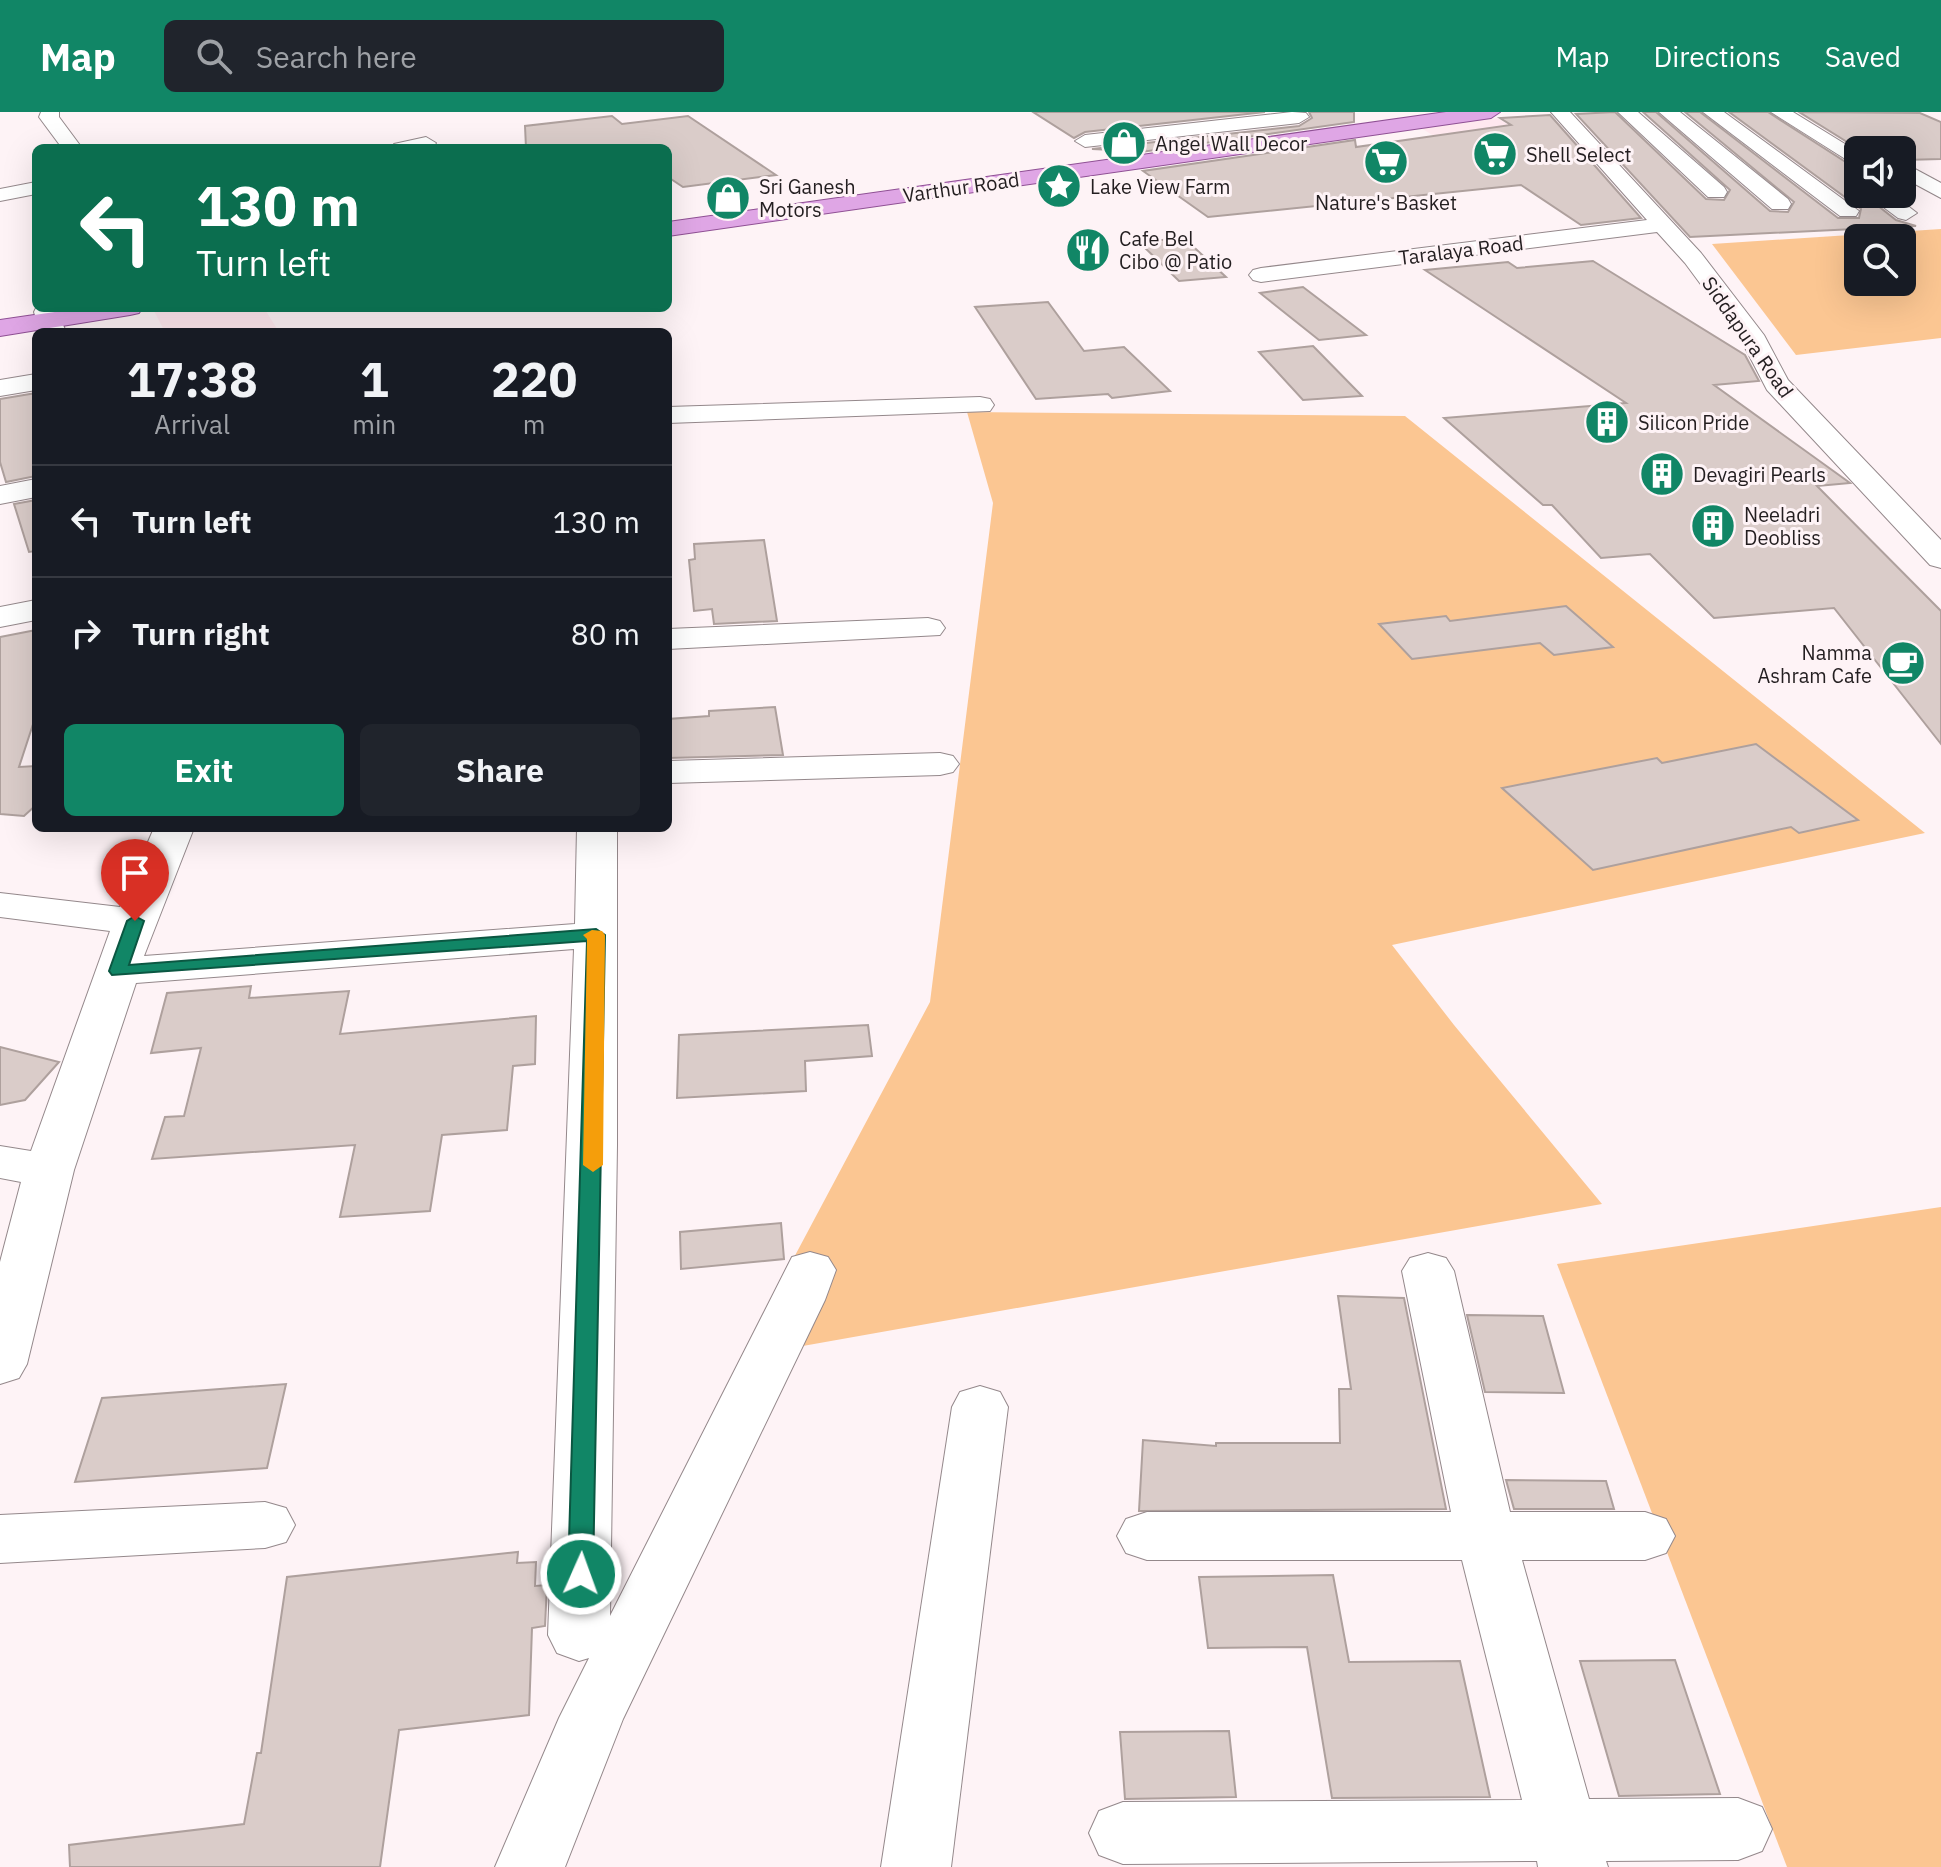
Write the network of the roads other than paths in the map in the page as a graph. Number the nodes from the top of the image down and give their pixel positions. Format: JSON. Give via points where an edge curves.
{"nodes":[{"id":1,"x":50,"y":112,"type":"edge"},
{"id":2,"x":1436,"y":112,"type":"edge"},
{"id":3,"x":1491,"y":112,"type":"edge"},
{"id":4,"x":1560,"y":112,"type":"edge"},
{"id":5,"x":1627,"y":112,"type":"edge"},
{"id":6,"x":1668,"y":112,"type":"edge"},
{"id":7,"x":1712,"y":112,"type":"edge"},
{"id":8,"x":1811,"y":112,"type":"edge"},
{"id":9,"x":1772,"y":116,"type":"edge"},
{"id":10,"x":1308,"y":122,"type":"edge"},
{"id":11,"x":1850,"y":136,"type":"edge"},
{"id":12,"x":1085,"y":141,"type":"dead end"},
{"id":13,"x":426,"y":143,"type":"dead end"},
{"id":14,"x":69,"y":144,"type":"edge"},
{"id":15,"x":421,"y":144,"type":"edge"},
{"id":16,"x":1844,"y":154,"type":"edge"},
{"id":17,"x":1844,"y":171,"type":"edge"},
{"id":18,"x":1916,"y":177,"type":"edge"},
{"id":19,"x":32,"y":189,"type":"edge"},
{"id":20,"x":1716,"y":192,"type":"dead end"},
{"id":21,"x":1941,"y":192,"type":"edge"},
{"id":22,"x":0,"y":195,"type":"edge"},
{"id":23,"x":1780,"y":204,"type":"dead end"},
{"id":24,"x":1848,"y":211,"type":"dead end"},
{"id":25,"x":672,"y":220,"type":"edge"},
{"id":26,"x":1661,"y":225,"type":"junction"},
{"id":27,"x":672,"y":228,"type":"edge"},
{"id":28,"x":1261,"y":275,"type":"dead end"},
{"id":29,"x":105,"y":312,"type":"edge"},
{"id":30,"x":0,"y":318,"type":"edge"},
{"id":31,"x":49,"y":321,"type":"edge"},
{"id":32,"x":0,"y":328,"type":"edge"},
{"id":33,"x":32,"y":383,"type":"edge"},
{"id":34,"x":0,"y":388,"type":"edge"},
{"id":35,"x":980,"y":405,"type":"dead end"},
{"id":36,"x":672,"y":415,"type":"edge"},
{"id":37,"x":32,"y":489,"type":"edge"},
{"id":38,"x":0,"y":495,"type":"edge"},
{"id":39,"x":1941,"y":558,"type":"edge"},
{"id":40,"x":32,"y":611,"type":"edge"},
{"id":41,"x":0,"y":617,"type":"edge"},
{"id":42,"x":928,"y":628,"type":"dead end"},
{"id":43,"x":672,"y":639,"type":"edge"},
{"id":44,"x":940,"y":764,"type":"dead end"},
{"id":45,"x":672,"y":772,"type":"edge"},
{"id":46,"x":172,"y":832,"type":"edge"},
{"id":47,"x":597,"y":832,"type":"edge"},
{"id":48,"x":0,"y":905,"type":"edge"},
{"id":49,"x":135,"y":921,"type":"junction"},
{"id":50,"x":596,"y":935,"type":"junction"},
{"id":51,"x":118,"y":971,"type":"junction"},
{"id":52,"x":0,"y":1162,"type":"edge"},
{"id":53,"x":49,"y":1170,"type":"junction"},
{"id":54,"x":810,"y":1270,"type":"dead end"},
{"id":55,"x":1428,"y":1271,"type":"dead end"},
{"id":56,"x":0,"y":1364,"type":"edge"},
{"id":57,"x":980,"y":1407,"type":"dead end"},
{"id":58,"x":265,"y":1525,"type":"dead end"},
{"id":59,"x":1147,"y":1536,"type":"dead end"},
{"id":60,"x":1645,"y":1536,"type":"dead end"},
{"id":61,"x":1486,"y":1538,"type":"junction"},
{"id":62,"x":0,"y":1539,"type":"edge"},
{"id":63,"x":579,"y":1635,"type":"dead end"},
{"id":64,"x":1738,"y":1829,"type":"dead end"},
{"id":65,"x":1123,"y":1833,"type":"dead end"},
{"id":66,"x":1568,"y":1848,"type":"edge"},
{"id":67,"x":530,"y":1867,"type":"edge"},
{"id":68,"x":916,"y":1867,"type":"edge"}],
"edges":[{"from":1,"to":14,"type":"street"},
{"from":2,"to":10,"type":"main road","name":"Varthur Road"},
{"from":3,"to":10,"type":"main road","name":"Varthur Road"},
{"from":4,"to":26,"type":"street","name":"Siddapura Road"},
{"from":5,"to":20,"type":"street"},
{"from":6,"to":23,"type":"street"},
{"from":7,"to":24,"type":"street"},
{"from":8,"to":11,"type":"street"},
{"from":9,"to":16,"type":"street"},
{"from":9,"to":17,"type":"street"},
{"from":10,"to":12,"type":"street"},
{"from":10,"to":25,"type":"main road","name":"Varthur Road"},
{"from":10,"to":27,"type":"main road","name":"Varthur Road"},
{"from":13,"to":15,"type":"street"},
{"from":18,"to":21,"type":"street"},
{"from":19,"to":22,"type":"street"},
{"from":26,"to":28,"type":"street","name":"Taralaya Road"},
{"from":26,"to":39,"type":"street","name":"Siddapura Road","via":[[1751,335],[1776,384]]},
{"from":29,"to":31,"type":"main road"},
{"from":30,"to":31,"type":"main road"},
{"from":31,"to":32,"type":"main road"},
{"from":33,"to":34,"type":"street"},
{"from":35,"to":36,"type":"street"},
{"from":37,"to":38,"type":"street"},
{"from":40,"to":41,"type":"street"},
{"from":42,"to":43,"type":"street"},
{"from":44,"to":45,"type":"street"},
{"from":46,"to":49,"type":"street"},
{"from":47,"to":50,"type":"street"},
{"from":48,"to":49,"type":"street"},
{"from":49,"to":51,"type":"street"},
{"from":50,"to":51,"type":"street"},
{"from":50,"to":63,"type":"street"},
{"from":51,"to":53,"type":"street"},
{"from":52,"to":53,"type":"street"},
{"from":53,"to":56,"type":"street"},
{"from":54,"to":67,"type":"street","via":[[591,1718]]},
{"from":55,"to":61,"type":"street"},
{"from":57,"to":68,"type":"street"},
{"from":58,"to":62,"type":"street"},
{"from":59,"to":61,"type":"street"},
{"from":60,"to":61,"type":"street"},
{"from":61,"to":66,"type":"street"},
{"from":64,"to":66,"type":"street"},
{"from":65,"to":66,"type":"street"}]}
